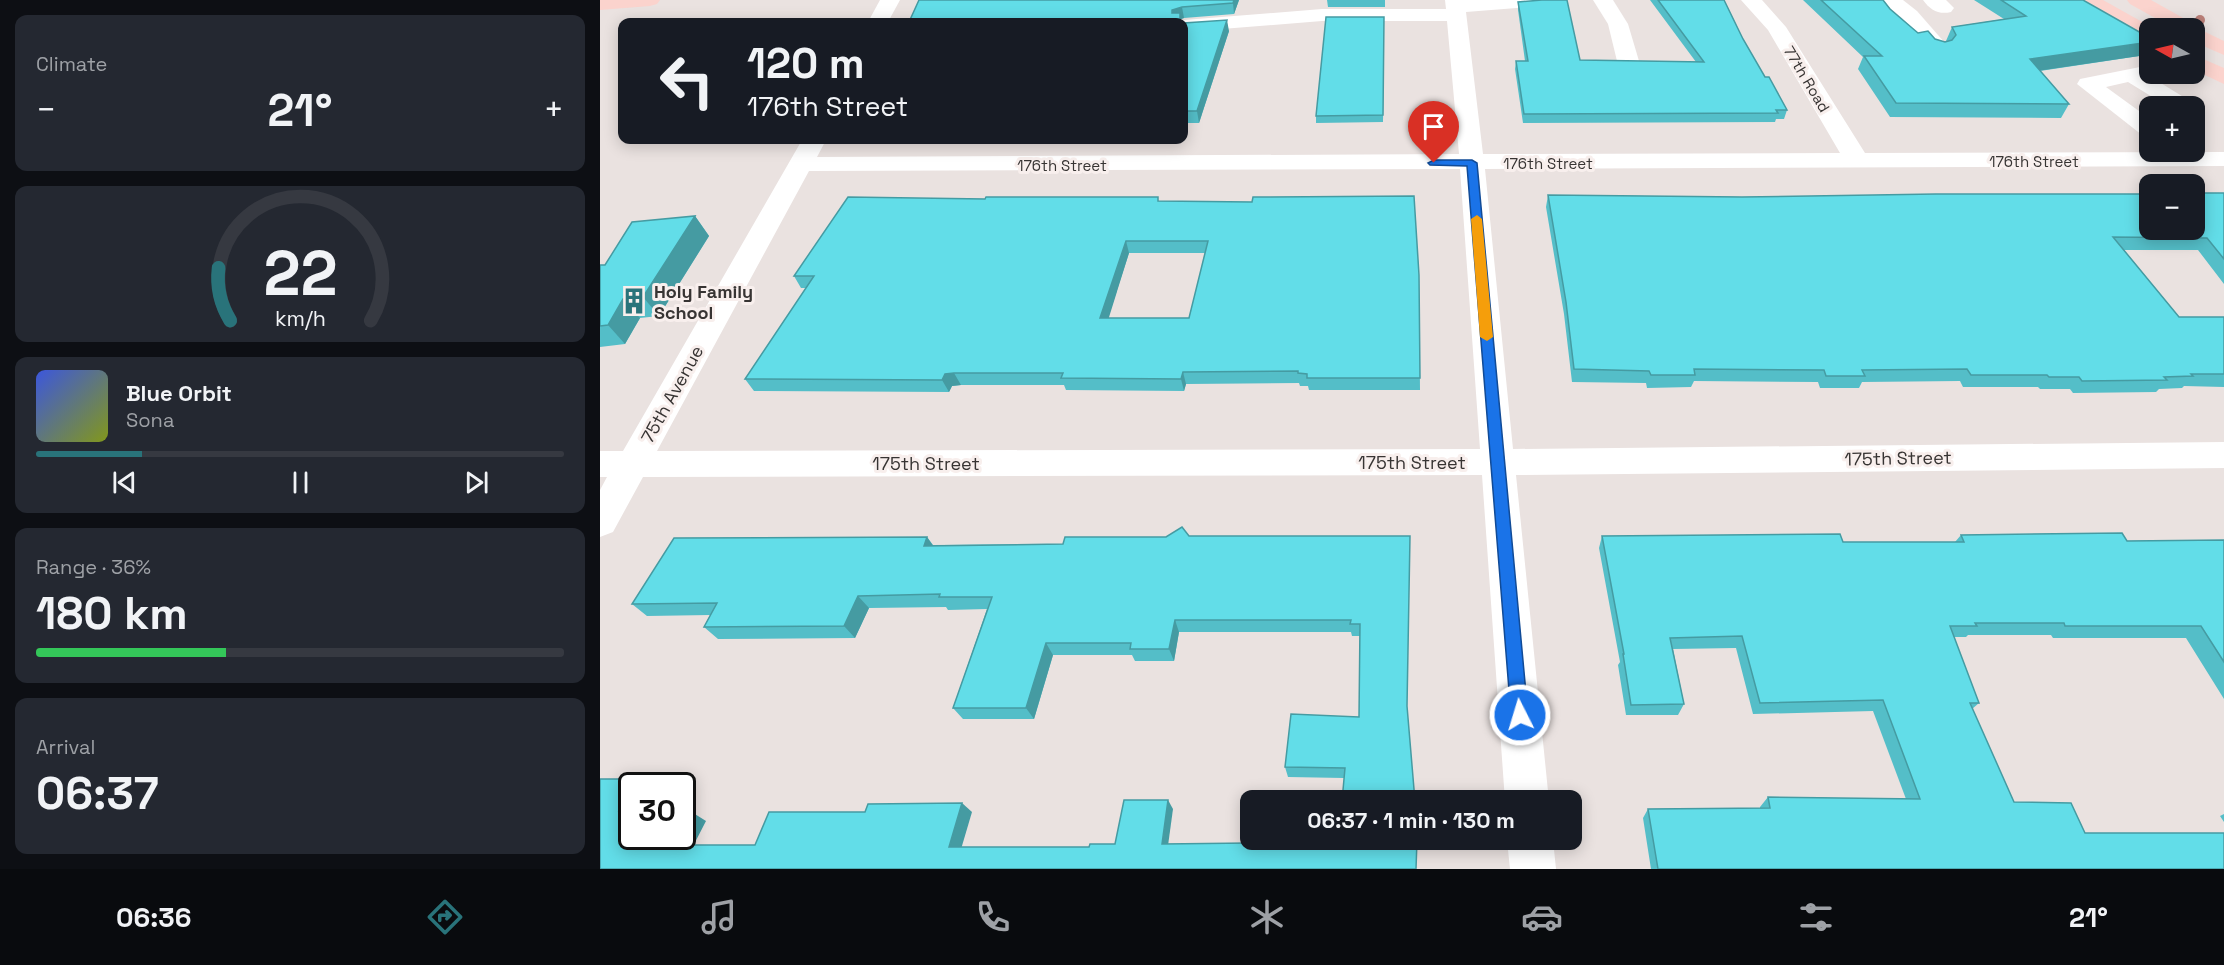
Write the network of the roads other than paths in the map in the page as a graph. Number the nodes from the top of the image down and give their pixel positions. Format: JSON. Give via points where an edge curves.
{"nodes":[{"id":1,"x":650,"y":0,"type":"edge"},
{"id":2,"x":890,"y":0,"type":"edge"},
{"id":3,"x":1542,"y":0,"type":"edge"},
{"id":4,"x":1603,"y":0,"type":"edge"},
{"id":5,"x":1751,"y":0,"type":"edge"},
{"id":6,"x":1891,"y":0,"type":"edge"},
{"id":7,"x":2089,"y":0,"type":"edge"},
{"id":8,"x":2137,"y":0,"type":"edge"},
{"id":9,"x":600,"y":3,"type":"edge"},
{"id":10,"x":1456,"y":7,"type":"edge"},
{"id":11,"x":880,"y":18,"type":"edge"},
{"id":12,"x":2169,"y":18,"type":"edge"},
{"id":13,"x":1188,"y":26,"type":"edge"},
{"id":14,"x":2139,"y":29,"type":"edge"},
{"id":15,"x":2205,"y":39,"type":"edge"},
{"id":16,"x":1938,"y":47,"type":"edge"},
{"id":17,"x":2224,"y":49,"type":"edge"},
{"id":18,"x":1628,"y":61,"type":"edge"},
{"id":19,"x":2205,"y":66,"type":"edge"},
{"id":20,"x":2139,"y":73,"type":"edge"},
{"id":21,"x":2224,"y":77,"type":"edge"},
{"id":22,"x":2155,"y":84,"type":"edge"},
{"id":23,"x":2170,"y":96,"type":"edge"},
{"id":24,"x":2139,"y":114,"type":"edge"},
{"id":25,"x":807,"y":152,"type":"edge"},
{"id":26,"x":2139,"y":156,"type":"edge"},
{"id":27,"x":2205,"y":157,"type":"edge"},
{"id":28,"x":2224,"y":159,"type":"edge"},
{"id":29,"x":1858,"y":162,"type":"junction"},
{"id":30,"x":1472,"y":163,"type":"junction"},
{"id":31,"x":2224,"y":455,"type":"edge"},
{"id":32,"x":1497,"y":462,"type":"junction"},
{"id":33,"x":600,"y":464,"type":"edge"},
{"id":34,"x":633,"y":464,"type":"junction"},
{"id":35,"x":600,"y":522,"type":"edge"},
{"id":36,"x":1526,"y":790,"type":"edge"},
{"id":37,"x":1531,"y":850,"type":"edge"},
{"id":38,"x":1533,"y":869,"type":"edge"}],
"edges":[{"from":1,"to":9,"type":"main road"},
{"from":2,"to":11,"type":"street"},
{"from":3,"to":10,"type":"street"},
{"from":4,"to":18,"type":"street","via":[[1618,24]]},
{"from":5,"to":29,"type":"street","name":"77th Road","via":[[1776,27]]},
{"from":6,"to":16,"type":"street"},
{"from":7,"to":14,"type":"main road"},
{"from":8,"to":12,"type":"main road"},
{"from":10,"to":13,"type":"street"},
{"from":10,"to":30,"type":"street"},
{"from":15,"to":17,"type":"main road"},
{"from":19,"to":21,"type":"main road"},
{"from":20,"to":24,"type":"street","via":[[2088,84]]},
{"from":22,"to":23,"type":"street"},
{"from":25,"to":30,"type":"street","name":"176th Street"},
{"from":25,"to":34,"type":"street","name":"75th Avenue"},
{"from":26,"to":29,"type":"street","name":"176th Street"},
{"from":27,"to":28,"type":"street","name":"176th Street"},
{"from":29,"to":30,"type":"street","name":"176th Street"},
{"from":30,"to":32,"type":"street"},
{"from":31,"to":32,"type":"street","name":"175th Street"},
{"from":32,"to":34,"type":"street","name":"175th Street"},
{"from":32,"to":36,"type":"street"},
{"from":33,"to":34,"type":"street","name":"175th Street"},
{"from":34,"to":35,"type":"street","name":"75th Avenue"},
{"from":37,"to":38,"type":"street"}]}
